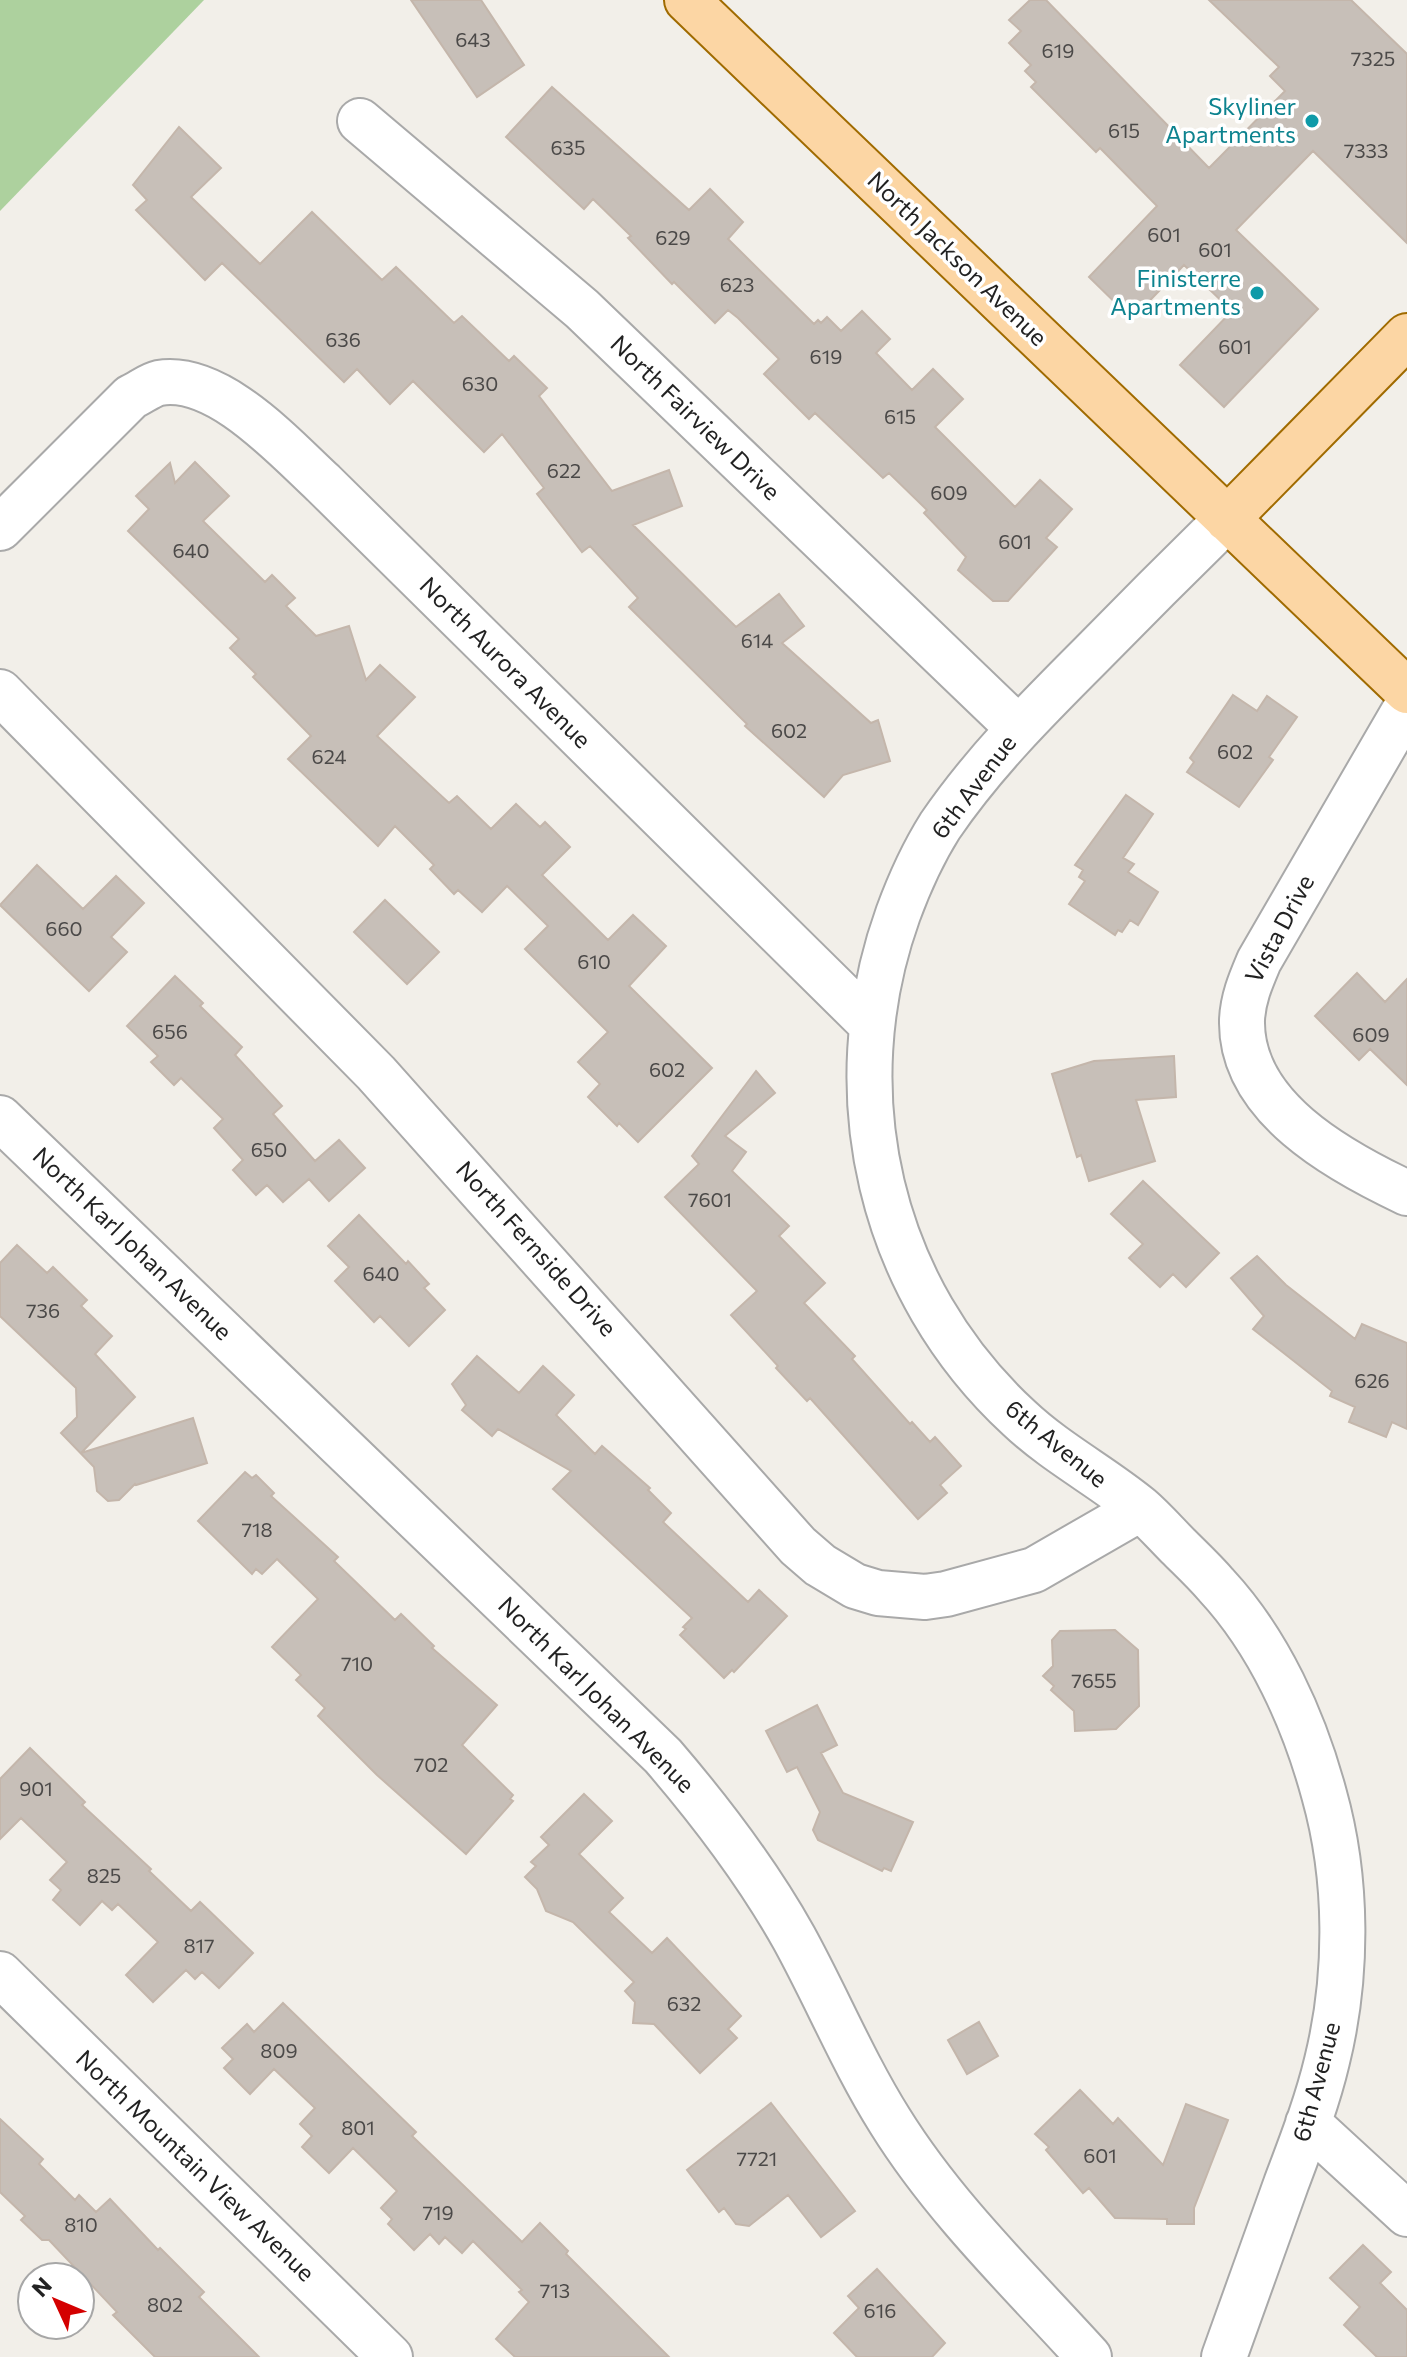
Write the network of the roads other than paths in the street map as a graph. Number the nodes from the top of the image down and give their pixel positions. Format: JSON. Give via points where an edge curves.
{"nodes":[{"id":1,"x":687,"y":0,"type":"edge"},
{"id":2,"x":360,"y":121,"type":"dead end"},
{"id":3,"x":1407,"y":336,"type":"edge"},
{"id":4,"x":1227,"y":519,"type":"junction"},
{"id":5,"x":0,"y":528,"type":"edge"},
{"id":6,"x":1407,"y":691,"type":"edge"},
{"id":7,"x":0,"y":692,"type":"edge"},
{"id":8,"x":1407,"y":706,"type":"edge"},
{"id":9,"x":1018,"y":728,"type":"junction"},
{"id":10,"x":870,"y":1023,"type":"junction"},
{"id":11,"x":0,"y":1118,"type":"edge"},
{"id":12,"x":1407,"y":1193,"type":"edge"},
{"id":13,"x":1140,"y":1509,"type":"junction"},
{"id":14,"x":0,"y":1974,"type":"edge"},
{"id":15,"x":1308,"y":2123,"type":"junction"},
{"id":16,"x":1407,"y":2214,"type":"edge"},
{"id":17,"x":390,"y":2357,"type":"edge"},
{"id":18,"x":1089,"y":2357,"type":"edge"},
{"id":19,"x":1224,"y":2357,"type":"edge"}],
"edges":[{"from":1,"to":4,"type":"main road","name":"North Jackson Avenue"},
{"from":2,"to":9,"type":"street","name":"North Fairview Drive","via":[[582,309]]},
{"from":3,"to":4,"type":"main road","name":"6th Avenue"},
{"from":4,"to":6,"type":"main road","name":"North Jackson Avenue"},
{"from":4,"to":9,"type":"street","name":"6th Avenue"},
{"from":5,"to":10,"type":"street","name":"North Aurora Avenue","via":[[131,397],[157,383],[182,383],[210,393],[239,410],[323,483]]},
{"from":7,"to":13,"type":"street","name":"North Fernside Drive","via":[[376,1073],[820,1565],[878,1593],[946,1594],[1034,1570]]},
{"from":8,"to":12,"type":"street","name":"Vista Drive","via":[[1259,961],[1245,994],[1242,1021],[1254,1074],[1296,1124],[1356,1169]]},
{"from":9,"to":10,"type":"street","name":"6th Avenue","via":[[938,830],[908,888],[888,942]]},
{"from":10,"to":13,"type":"street","name":"6th Avenue","via":[[870,1111],[878,1168],[892,1223],[914,1276],[950,1339],[991,1390],[1051,1446]]},
{"from":11,"to":18,"type":"street","name":"North Karl Johan Avenue","via":[[663,1756],[750,1865],[794,1938],[859,2070],[918,2161]]},
{"from":13,"to":15,"type":"street","name":"6th Avenue","via":[[1219,1587],[1253,1633],[1309,1744],[1326,1798],[1342,1930],[1335,2020]]},
{"from":14,"to":17,"type":"street","name":"North Mountain View Avenue"},
{"from":15,"to":16,"type":"street"},
{"from":15,"to":19,"type":"street","name":"6th Avenue"}]}
